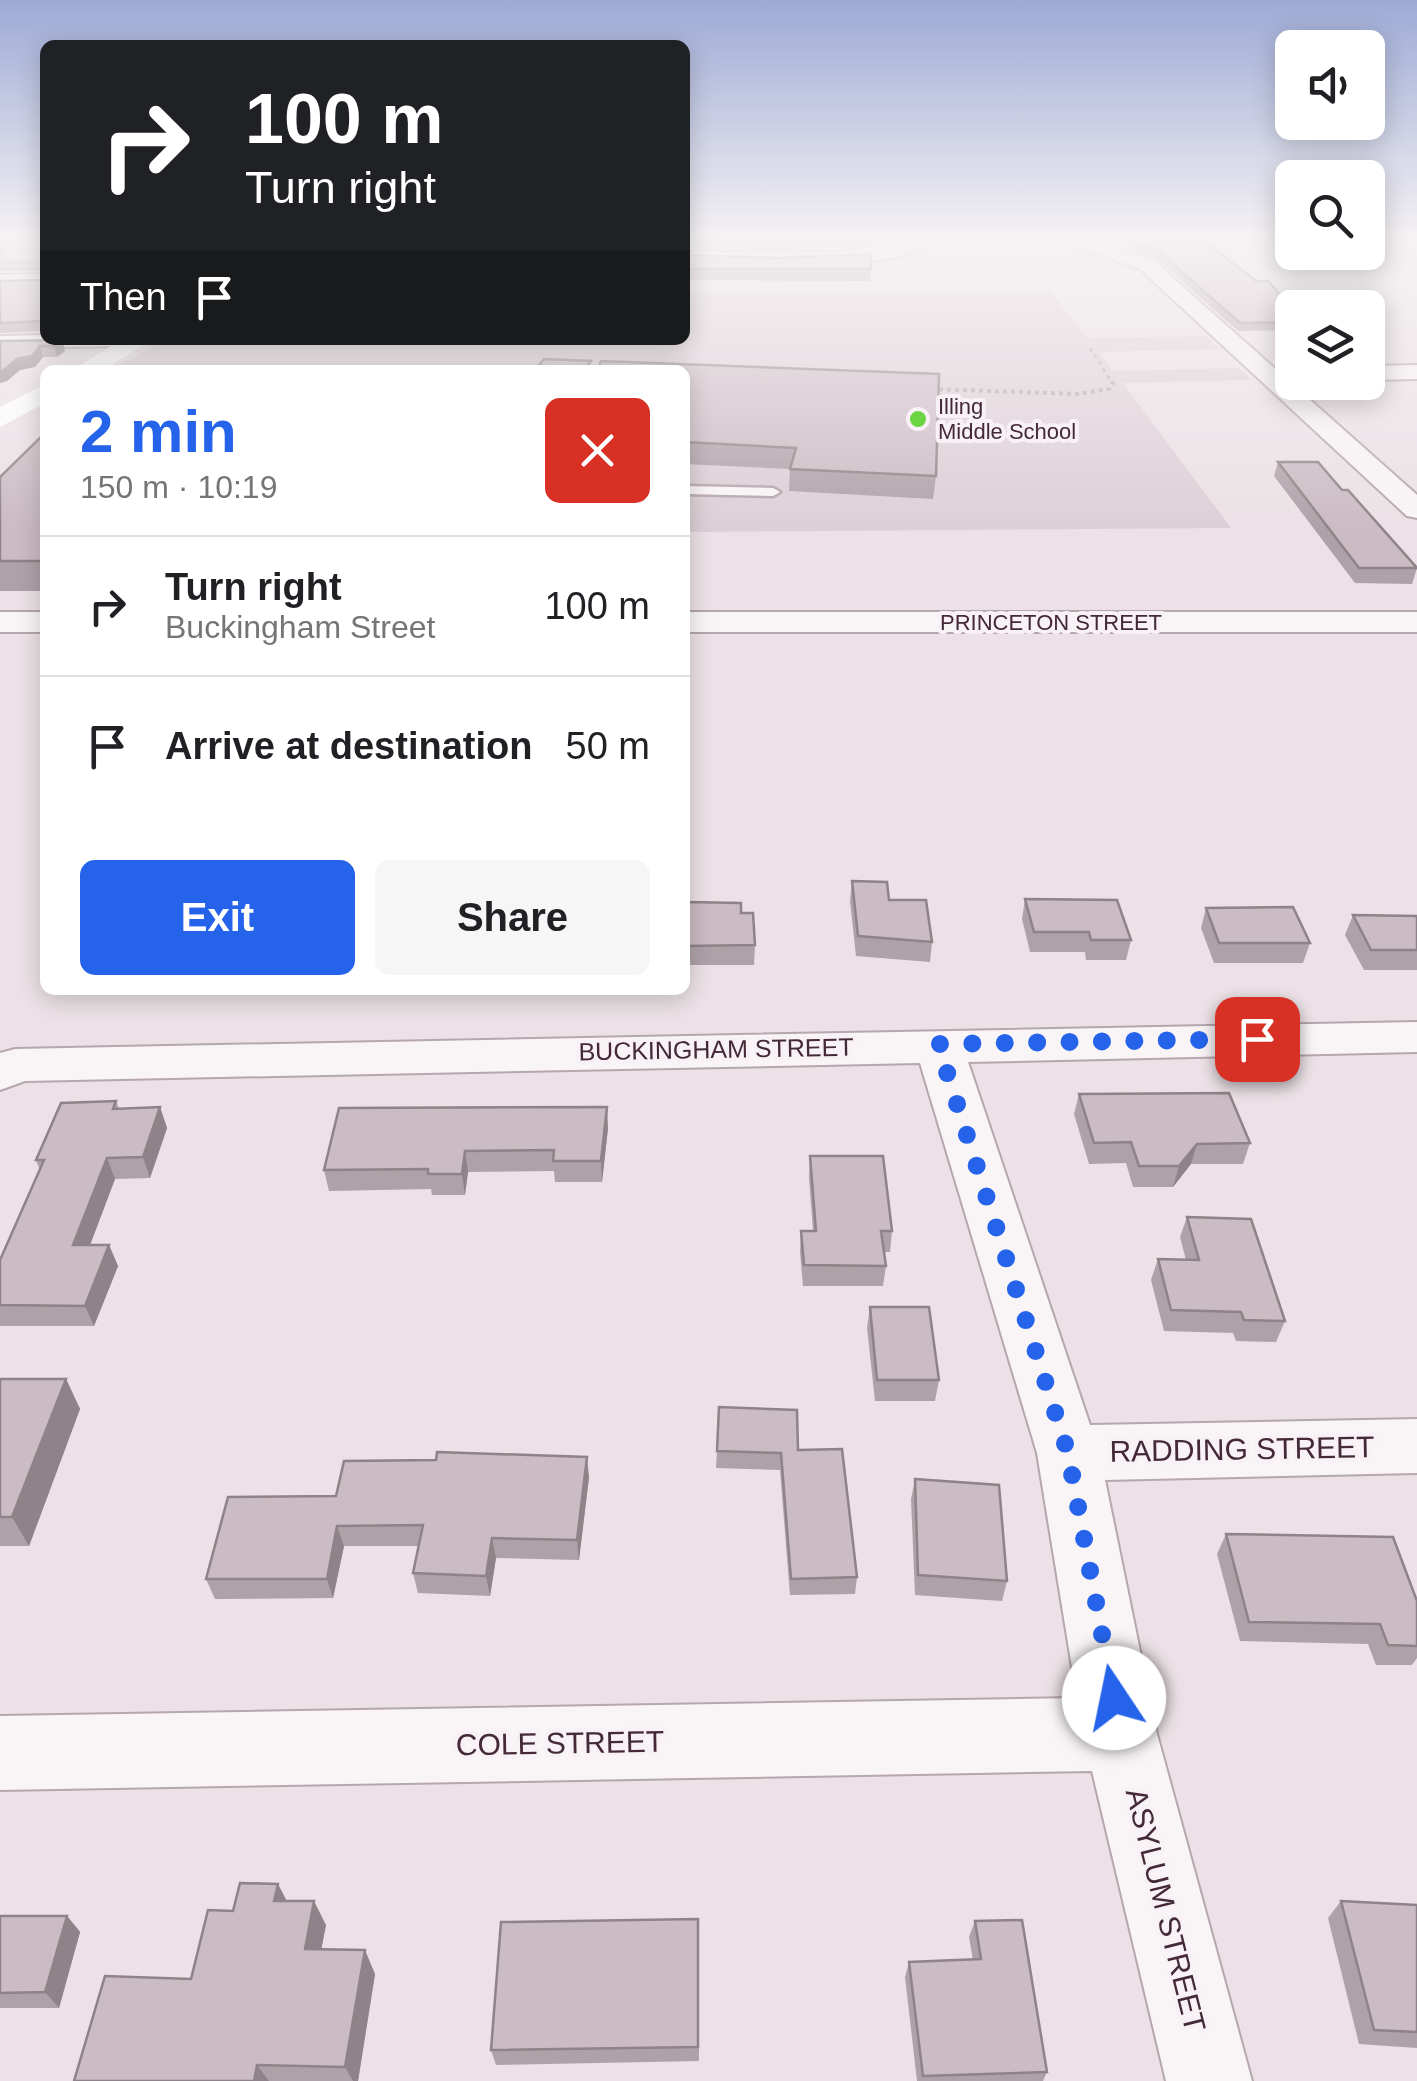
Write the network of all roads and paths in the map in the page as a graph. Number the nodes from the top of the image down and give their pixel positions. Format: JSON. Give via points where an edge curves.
{"nodes":[{"id":1,"x":1221,"y":334,"type":"edge"},
{"id":2,"x":40,"y":341,"type":"edge"},
{"id":3,"x":0,"y":342,"type":"edge"},
{"id":4,"x":130,"y":345,"type":"edge"},
{"id":5,"x":1090,"y":348,"type":"dead end"},
{"id":6,"x":94,"y":365,"type":"edge"},
{"id":7,"x":1417,"y":372,"type":"edge"},
{"id":8,"x":1385,"y":373,"type":"edge"},
{"id":9,"x":1264,"y":374,"type":"junction"},
{"id":10,"x":1275,"y":374,"type":"edge"},
{"id":11,"x":918,"y":389,"type":"edge"},
{"id":12,"x":40,"y":395,"type":"edge"},
{"id":13,"x":0,"y":419,"type":"edge"},
{"id":14,"x":690,"y":490,"type":"edge"},
{"id":15,"x":773,"y":492,"type":"dead end"},
{"id":16,"x":1417,"y":510,"type":"edge"},
{"id":17,"x":0,"y":622,"type":"edge"},
{"id":18,"x":40,"y":622,"type":"edge"},
{"id":19,"x":690,"y":622,"type":"edge"},
{"id":20,"x":1417,"y":622,"type":"edge"},
{"id":21,"x":1417,"y":1037,"type":"edge"},
{"id":22,"x":938,"y":1044,"type":"junction"},
{"id":23,"x":8,"y":1069,"type":"edge"},
{"id":24,"x":1417,"y":1446,"type":"edge"},
{"id":25,"x":1068,"y":1453,"type":"junction"},
{"id":26,"x":1120,"y":1734,"type":"junction"},
{"id":27,"x":0,"y":1753,"type":"edge"},
{"id":28,"x":1210,"y":2081,"type":"edge"}],
"edges":[{"from":1,"to":9,"type":"street"},
{"from":2,"to":3,"type":"street"},
{"from":4,"to":6,"type":"main road"},
{"from":5,"to":11,"type":"path","via":[[1113,384],[1109,389]]},
{"from":7,"to":8,"type":"street"},
{"from":9,"to":10,"type":"street"},
{"from":9,"to":16,"type":"street"},
{"from":12,"to":13,"type":"main road"},
{"from":14,"to":15,"type":"lane"},
{"from":17,"to":18,"type":"street"},
{"from":19,"to":20,"type":"street","name":"PRINCETON STREET"},
{"from":21,"to":22,"type":"street","name":"BUCKINGHAM STREET"},
{"from":22,"to":23,"type":"street","name":"BUCKINGHAM STREET"},
{"from":22,"to":25,"type":"street","name":"ASYLUM STREET"},
{"from":24,"to":25,"type":"street","name":"RADDING STREET"},
{"from":25,"to":26,"type":"street","name":"ASYLUM STREET"},
{"from":26,"to":27,"type":"street","name":"COLE STREET"},
{"from":26,"to":28,"type":"street","name":"ASYLUM STREET"}]}
